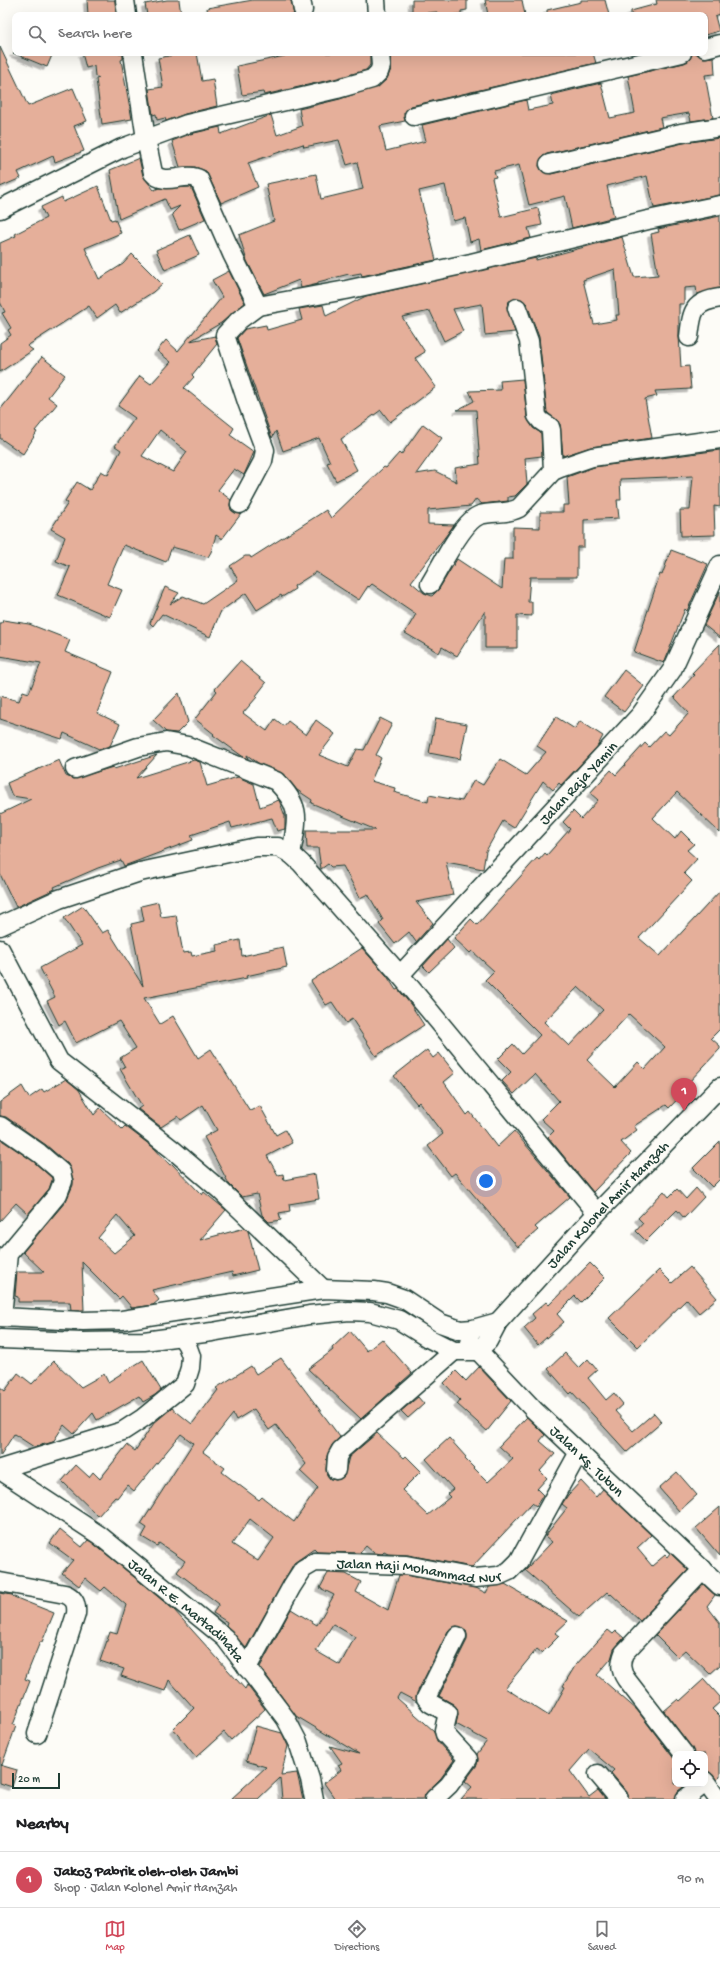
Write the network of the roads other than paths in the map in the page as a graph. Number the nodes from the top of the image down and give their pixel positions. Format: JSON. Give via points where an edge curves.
{"nodes":[{"id":1,"x":125,"y":0,"type":"edge"},
{"id":2,"x":376,"y":0,"type":"edge"},
{"id":3,"x":127,"y":12,"type":"edge"},
{"id":4,"x":377,"y":12,"type":"edge"},
{"id":5,"x":720,"y":44,"type":"edge"},
{"id":6,"x":708,"y":47,"type":"edge"},
{"id":7,"x":133,"y":56,"type":"edge"},
{"id":8,"x":380,"y":56,"type":"edge"},
{"id":9,"x":669,"y":56,"type":"edge"},
{"id":10,"x":414,"y":116,"type":"dead end"},
{"id":11,"x":720,"y":127,"type":"edge"},
{"id":12,"x":146,"y":139,"type":"junction"},
{"id":13,"x":549,"y":164,"type":"dead end"},
{"id":14,"x":720,"y":205,"type":"edge"},
{"id":15,"x":0,"y":209,"type":"edge"},
{"id":16,"x":720,"y":298,"type":"edge"},
{"id":17,"x":258,"y":306,"type":"junction"},
{"id":18,"x":517,"y":308,"type":"dead end"},
{"id":19,"x":689,"y":337,"type":"dead end"},
{"id":20,"x":720,"y":439,"type":"edge"},
{"id":21,"x":553,"y":472,"type":"junction"},
{"id":22,"x":240,"y":504,"type":"dead end"},
{"id":23,"x":720,"y":565,"type":"edge"},
{"id":24,"x":430,"y":584,"type":"dead end"},
{"id":25,"x":75,"y":769,"type":"dead end"},
{"id":26,"x":291,"y":854,"type":"junction"},
{"id":27,"x":0,"y":926,"type":"edge"},
{"id":28,"x":0,"y":949,"type":"edge"},
{"id":29,"x":400,"y":975,"type":"junction"},
{"id":30,"x":720,"y":1087,"type":"edge"},
{"id":31,"x":0,"y":1126,"type":"edge"},
{"id":32,"x":597,"y":1213,"type":"junction"},
{"id":33,"x":323,"y":1289,"type":"junction"},
{"id":34,"x":1,"y":1317,"type":"edge"},
{"id":35,"x":83,"y":1321,"type":"junction"},
{"id":36,"x":498,"y":1322,"type":"junction"},
{"id":37,"x":460,"y":1330,"type":"junction"},
{"id":38,"x":180,"y":1336,"type":"junction"},
{"id":39,"x":0,"y":1338,"type":"edge"},
{"id":40,"x":83,"y":1342,"type":"junction"},
{"id":41,"x":454,"y":1351,"type":"junction"},
{"id":42,"x":478,"y":1351,"type":"junction"},
{"id":43,"x":579,"y":1452,"type":"junction"},
{"id":44,"x":0,"y":1469,"type":"edge"},
{"id":45,"x":336,"y":1470,"type":"dead end"},
{"id":46,"x":703,"y":1570,"type":"junction"},
{"id":47,"x":0,"y":1582,"type":"edge"},
{"id":48,"x":720,"y":1586,"type":"edge"},
{"id":49,"x":457,"y":1636,"type":"dead end"},
{"id":50,"x":247,"y":1668,"type":"junction"},
{"id":51,"x":37,"y":1734,"type":"dead end"},
{"id":52,"x":682,"y":1751,"type":"edge"},
{"id":53,"x":598,"y":1774,"type":"dead end"},
{"id":54,"x":700,"y":1787,"type":"edge"},
{"id":55,"x":708,"y":1787,"type":"edge"},
{"id":56,"x":314,"y":1799,"type":"edge"},
{"id":57,"x":434,"y":1799,"type":"edge"},
{"id":58,"x":619,"y":1799,"type":"edge"},
{"id":59,"x":685,"y":1799,"type":"edge"},
{"id":60,"x":718,"y":1799,"type":"edge"}],
"edges":[{"from":1,"to":3,"type":"street"},
{"from":2,"to":4,"type":"street"},
{"from":5,"to":6,"type":"street"},
{"from":7,"to":12,"type":"street"},
{"from":8,"to":12,"type":"street","via":[[379,72],[372,79],[187,124]]},
{"from":9,"to":10,"type":"street"},
{"from":11,"to":13,"type":"street","via":[[681,133]]},
{"from":12,"to":15,"type":"street","via":[[122,148]]},
{"from":12,"to":17,"type":"street","via":[[153,173],[156,176],[162,179],[196,177],[202,182],[232,254]]},
{"from":14,"to":17,"type":"street","via":[[471,263]]},
{"from":16,"to":19,"type":"street","via":[[700,303],[694,309]]},
{"from":17,"to":22,"type":"street","via":[[239,320],[225,335],[265,450],[263,461]]},
{"from":18,"to":21,"type":"street","via":[[529,341],[537,416],[551,430]]},
{"from":20,"to":21,"type":"street","via":[[592,457]]},
{"from":21,"to":24,"type":"street","via":[[519,508],[512,512],[481,514],[467,523]]},
{"from":23,"to":29,"type":"street","name":"Jalan Raja Yamin","via":[[672,670],[641,714]]},
{"from":25,"to":26,"type":"street","via":[[138,747],[166,742],[203,752],[276,781],[284,790],[296,810]]},
{"from":26,"to":27,"type":"street","via":[[278,847],[256,847],[140,872],[59,899]]},
{"from":26,"to":29,"type":"street"},
{"from":28,"to":33,"type":"street","via":[[59,1061],[220,1190]]},
{"from":29,"to":32,"type":"street"},
{"from":30,"to":32,"type":"street","name":"Jalan Kolonel Amir Hamzah"},
{"from":31,"to":34,"type":"street","via":[[56,1167],[61,1172],[63,1182],[58,1194],[8,1254]]},
{"from":32,"to":36,"type":"street","name":"Jalan Kolonel Amir Hamzah"},
{"from":33,"to":35,"type":"street","via":[[122,1320]]},
{"from":33,"to":37,"type":"street","via":[[388,1293],[404,1299],[440,1323]]},
{"from":34,"to":35,"type":"street"},
{"from":35,"to":40,"type":"street"},
{"from":36,"to":37,"type":"street"},
{"from":36,"to":42,"type":"street","name":"Jalan Kolonel Amir Hamzah","via":[[488,1341]]},
{"from":37,"to":42,"type":"street","name":"Jalan Ks. Tubun"},
{"from":38,"to":40,"type":"street"},
{"from":38,"to":41,"type":"street","via":[[309,1315],[363,1311],[400,1320]]},
{"from":38,"to":44,"type":"street","via":[[191,1356],[185,1384],[143,1418],[123,1431]]},
{"from":39,"to":40,"type":"street"},
{"from":41,"to":42,"type":"street"},
{"from":41,"to":45,"type":"street","via":[[341,1450],[337,1457]]},
{"from":42,"to":43,"type":"street","name":"Jalan Ks. Tubun","via":[[534,1410]]},
{"from":43,"to":46,"type":"street","name":"Jalan Ks. Tubun"},
{"from":43,"to":50,"type":"street","name":"Jalan Haji Mohammad Nur","via":[[520,1561],[509,1571],[498,1576],[475,1578],[406,1565],[315,1562],[302,1569]]},
{"from":44,"to":50,"type":"street","name":"Jalan R.E. Martadinata","via":[[99,1535],[226,1638]]},
{"from":46,"to":48,"type":"street","name":"Jalan Ks. Tubun"},
{"from":46,"to":52,"type":"street","via":[[624,1653],[621,1664],[626,1679]]},
{"from":47,"to":51,"type":"street","via":[[65,1594],[71,1596],[75,1602],[76,1614]]},
{"from":49,"to":57,"type":"street","via":[[426,1698],[448,1713],[445,1734],[468,1759],[449,1785]]},
{"from":50,"to":56,"type":"street","name":"Jalan R.E. Martadinata","via":[[286,1719],[298,1742]]},
{"from":53,"to":58,"type":"street"},
{"from":54,"to":59,"type":"street"},
{"from":55,"to":60,"type":"street"}]}
